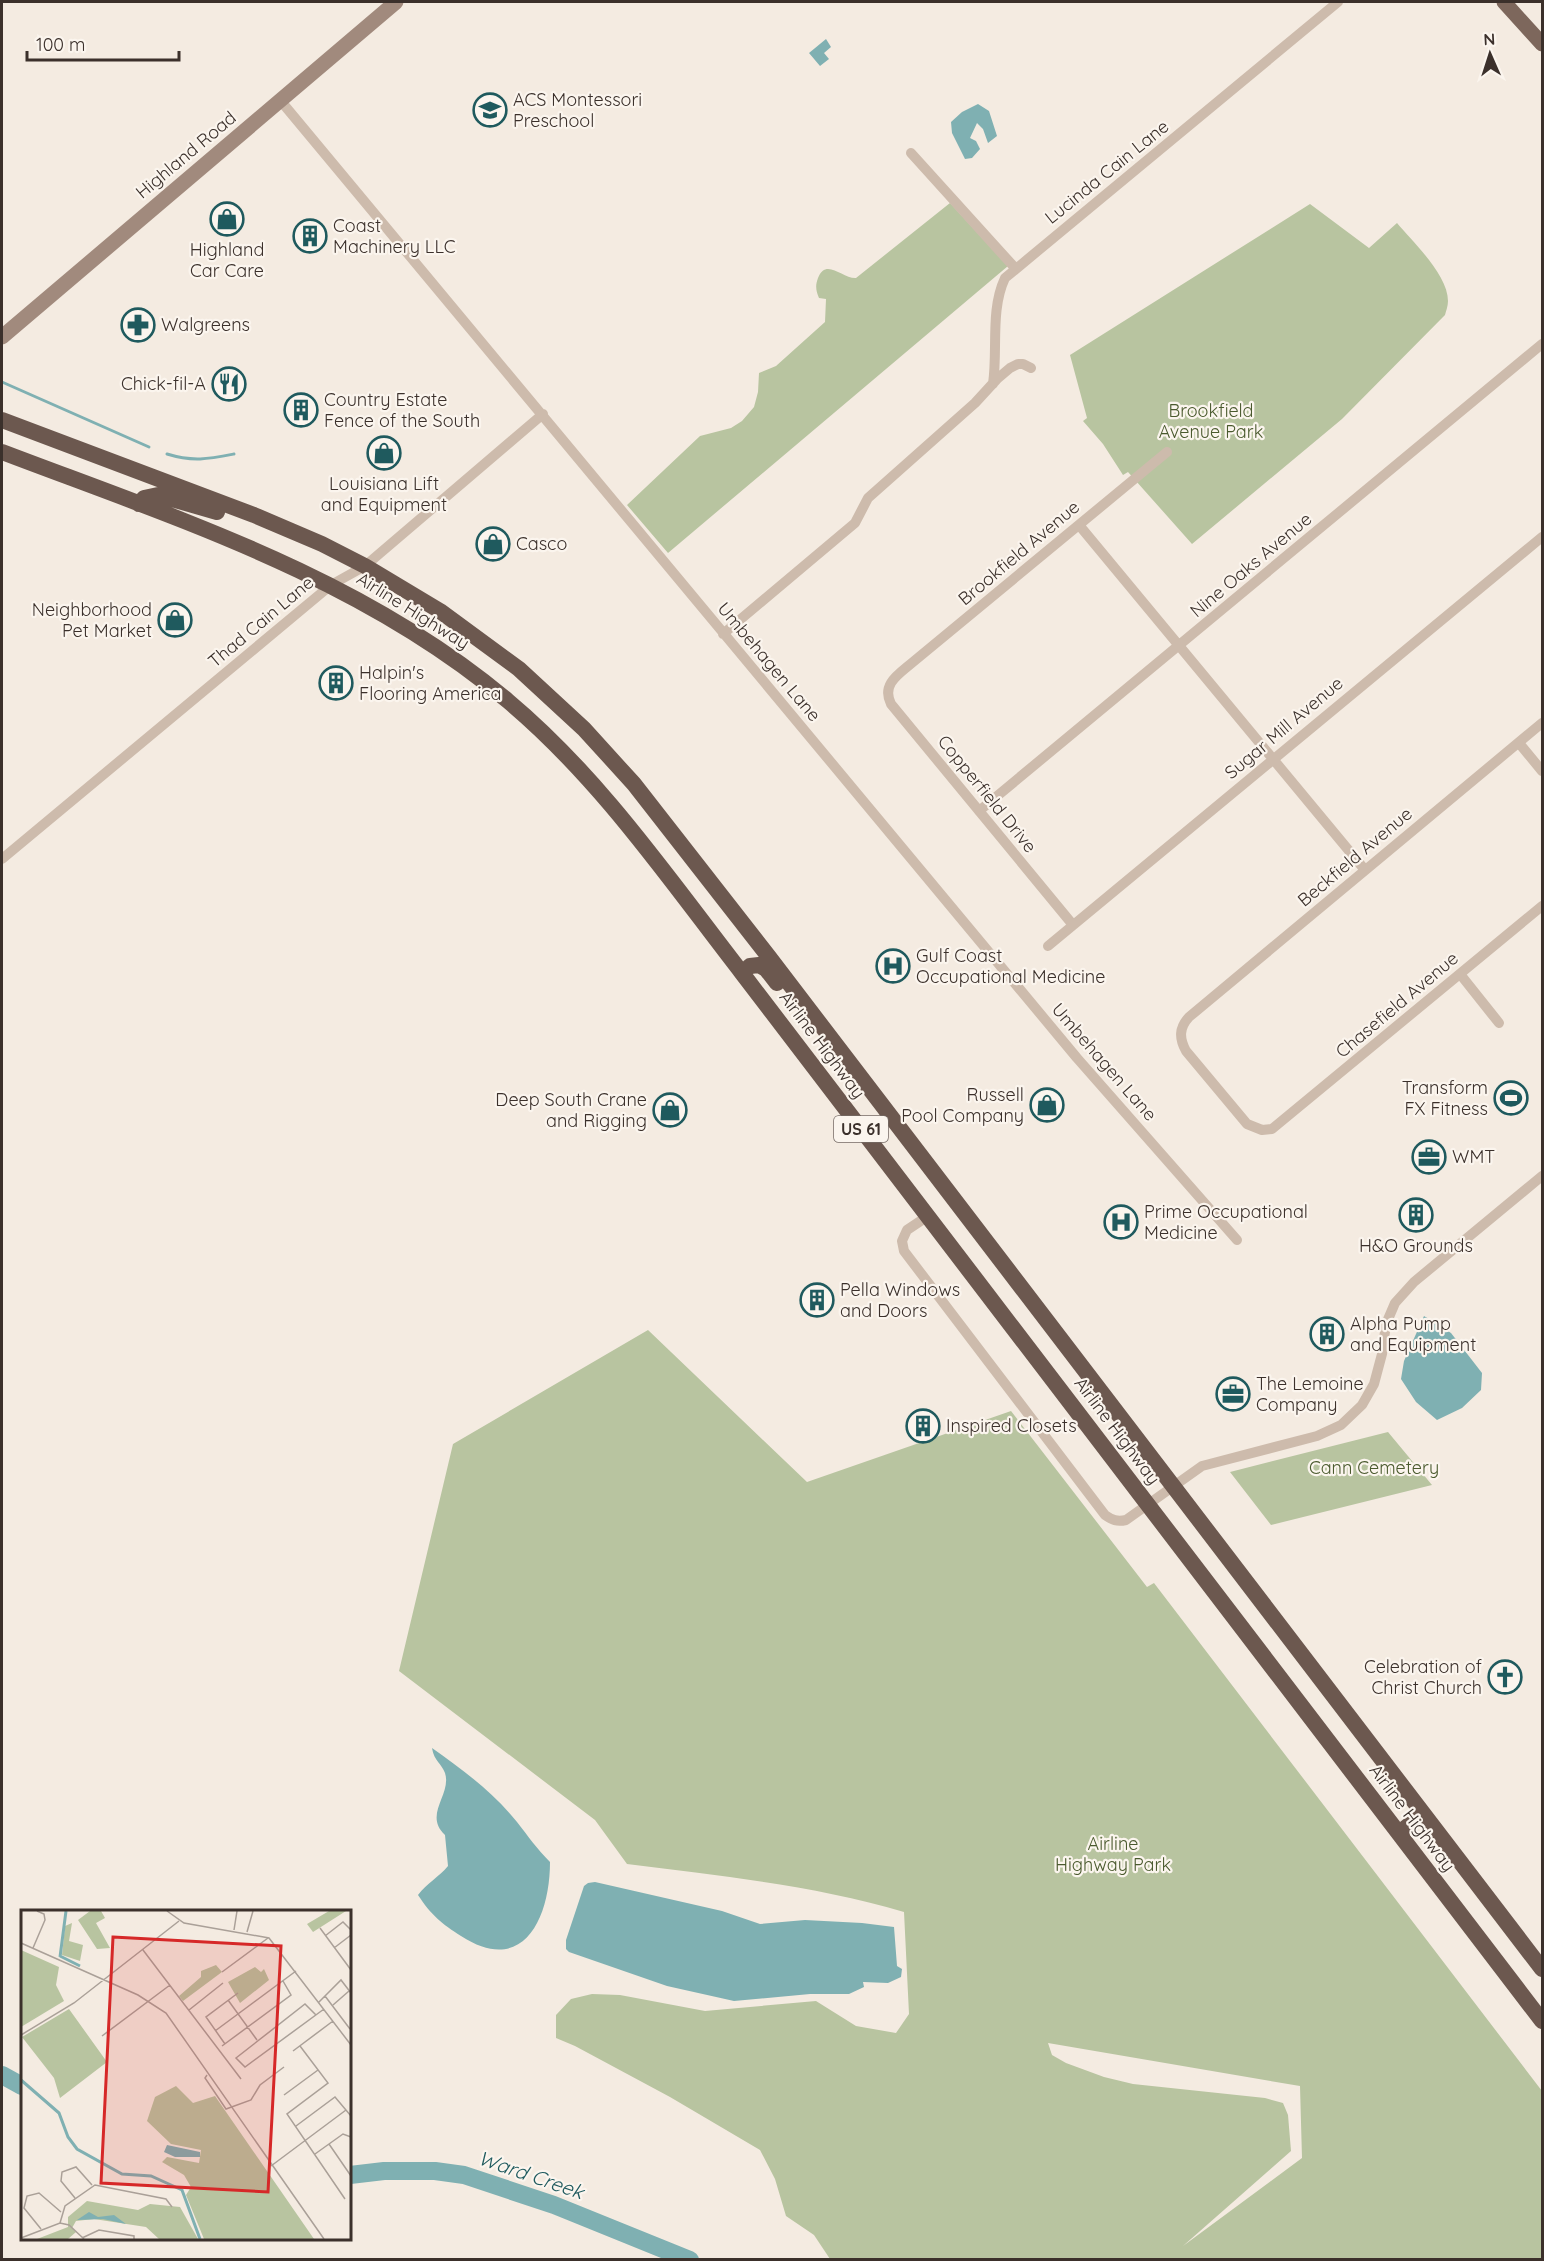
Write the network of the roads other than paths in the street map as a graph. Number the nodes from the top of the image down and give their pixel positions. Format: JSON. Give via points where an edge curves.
{"nodes":[{"id":1,"x":396,"y":2,"type":"edge"},
{"id":2,"x":1338,"y":2,"type":"edge"},
{"id":3,"x":1504,"y":2,"type":"edge"},
{"id":4,"x":1542,"y":44,"type":"edge"},
{"id":5,"x":280,"y":100,"type":"junction"},
{"id":6,"x":911,"y":153,"type":"dead end"},
{"id":7,"x":1015,"y":268,"type":"junction"},
{"id":8,"x":2,"y":337,"type":"edge"},
{"id":9,"x":1542,"y":344,"type":"edge"},
{"id":10,"x":1031,"y":368,"type":"dead end"},
{"id":11,"x":993,"y":384,"type":"junction"},
{"id":12,"x":2,"y":414,"type":"edge"},
{"id":13,"x":543,"y":414,"type":"junction"},
{"id":14,"x":2,"y":420,"type":"edge"},
{"id":15,"x":32,"y":432,"type":"junction"},
{"id":16,"x":2,"y":452,"type":"edge"},
{"id":17,"x":1167,"y":452,"type":"dead end"},
{"id":18,"x":139,"y":504,"type":"junction"},
{"id":19,"x":1079,"y":525,"type":"junction"},
{"id":20,"x":1542,"y":537,"type":"edge"},
{"id":21,"x":322,"y":544,"type":"junction"},
{"id":22,"x":365,"y":566,"type":"junction"},
{"id":23,"x":332,"y":585,"type":"junction"},
{"id":24,"x":723,"y":634,"type":"junction"},
{"id":25,"x":1180,"y":645,"type":"junction"},
{"id":26,"x":892,"y":680,"type":"joint"},
{"id":27,"x":1542,"y":723,"type":"edge"},
{"id":28,"x":1519,"y":743,"type":"junction"},
{"id":29,"x":1273,"y":758,"type":"junction"},
{"id":30,"x":1542,"y":771,"type":"edge"},
{"id":31,"x":980,"y":811,"type":"junction"},
{"id":32,"x":2,"y":859,"type":"edge"},
{"id":33,"x":1365,"y":870,"type":"junction"},
{"id":34,"x":1542,"y":906,"type":"edge"},
{"id":35,"x":1073,"y":926,"type":"junction"},
{"id":36,"x":1048,"y":946,"type":"dead end"},
{"id":37,"x":742,"y":973,"type":"junction"},
{"id":38,"x":1460,"y":974,"type":"junction"},
{"id":39,"x":1499,"y":1023,"type":"dead end"},
{"id":40,"x":1272,"y":1129,"type":"joint"},
{"id":41,"x":902,"y":1133,"type":"junction"},
{"id":42,"x":1542,"y":1176,"type":"edge"},
{"id":43,"x":928,"y":1216,"type":"junction"},
{"id":44,"x":1237,"y":1240,"type":"dead end"},
{"id":45,"x":1173,"y":1486,"type":"junction"},
{"id":46,"x":1148,"y":1504,"type":"junction"},
{"id":47,"x":1423,"y":1814,"type":"junction"},
{"id":48,"x":1399,"y":1833,"type":"junction"},
{"id":49,"x":1542,"y":1969,"type":"edge"},
{"id":50,"x":1542,"y":2021,"type":"edge"}],
"edges":[{"from":1,"to":5,"type":"main road","name":"Highland Road"},
{"from":2,"to":7,"type":"street","name":"Lucinda Cain Lane"},
{"from":3,"to":4,"type":"main road"},
{"from":5,"to":8,"type":"main road","name":"Highland Road"},
{"from":5,"to":13,"type":"street","name":"Umbehagen Lane"},
{"from":6,"to":7,"type":"street"},
{"from":7,"to":11,"type":"street","name":"Lucinda Cain Lane","via":[[1005,278],[998,297]]},
{"from":9,"to":25,"type":"street","name":"Nine Oaks Avenue"},
{"from":10,"to":11,"type":"street","via":[[1018,364]]},
{"from":11,"to":24,"type":"street","via":[[868,498],[855,523]]},
{"from":12,"to":15,"type":"highway"},
{"from":13,"to":22,"type":"street","name":"Thad Cain Lane"},
{"from":13,"to":24,"type":"street","name":"Umbehagen Lane"},
{"from":14,"to":15,"type":"highway","name":"Airline Highway","number":"US 61"},
{"from":15,"to":21,"type":"highway","name":"Airline Highway","number":"US 61"},
{"from":16,"to":18,"type":"highway","name":"Airline Highway","number":"US 61"},
{"from":17,"to":19,"type":"street","name":"Brookfield Avenue"},
{"from":18,"to":21,"type":"highway","via":[[144,498],[158,495]]},
{"from":18,"to":23,"type":"highway","name":"Airline Highway","number":"US 61"},
{"from":19,"to":25,"type":"street"},
{"from":19,"to":26,"type":"street","name":"Brookfield Avenue"},
{"from":20,"to":29,"type":"street","name":"Sugar Mill Avenue"},
{"from":21,"to":22,"type":"highway","name":"Airline Highway","number":"US 61"},
{"from":22,"to":23,"type":"street","name":"Thad Cain Lane"},
{"from":22,"to":41,"type":"highway","name":"Airline Highway","number":"US 61","via":[[440,611],[519,669],[584,729],[634,784]]},
{"from":23,"to":32,"type":"street","name":"Thad Cain Lane"},
{"from":23,"to":37,"type":"highway","name":"Airline Highway","number":"US 61","via":[[449,654],[524,716],[611,804]]},
{"from":24,"to":44,"type":"street","name":"Umbehagen Lane","via":[[1077,1058]]},
{"from":25,"to":29,"type":"street"},
{"from":25,"to":31,"type":"street","name":"Nine Oaks Avenue"},
{"from":26,"to":31,"type":"street","name":"Copperfield Drive","via":[[888,698],[891,704]]},
{"from":27,"to":28,"type":"street","name":"Beckfield Avenue"},
{"from":28,"to":30,"type":"street"},
{"from":28,"to":33,"type":"street","name":"Beckfield Avenue"},
{"from":29,"to":33,"type":"street"},
{"from":29,"to":35,"type":"street","name":"Sugar Mill Avenue"},
{"from":31,"to":35,"type":"street","name":"Copperfield Drive"},
{"from":33,"to":40,"type":"street","name":"Beckfield Avenue","via":[[1182,1024],[1180,1034],[1186,1051],[1247,1124],[1259,1130]]},
{"from":34,"to":38,"type":"street","name":"Chasefield Avenue"},
{"from":35,"to":36,"type":"street","name":"Sugar Mill Avenue"},
{"from":37,"to":41,"type":"highway","via":[[755,964],[766,969],[853,1082]]},
{"from":37,"to":43,"type":"highway","name":"Airline Highway","number":"US 61"},
{"from":38,"to":39,"type":"street"},
{"from":38,"to":40,"type":"street","name":"Chasefield Avenue"},
{"from":41,"to":45,"type":"highway","name":"Airline Highway","number":"US 61"},
{"from":42,"to":45,"type":"street","via":[[1414,1282],[1395,1303],[1386,1324],[1374,1384],[1362,1405],[1341,1425],[1317,1436],[1202,1466]]},
{"from":43,"to":46,"type":"highway","name":"Airline Highway","number":"US 61"},
{"from":43,"to":46,"type":"street","via":[[908,1230],[902,1241],[904,1251],[1088,1494],[1111,1520],[1126,1520]]},
{"from":45,"to":46,"type":"street"},
{"from":45,"to":47,"type":"highway","name":"Airline Highway","number":"US 61"},
{"from":46,"to":48,"type":"highway","name":"Airline Highway","number":"US 61"},
{"from":47,"to":48,"type":"highway"},
{"from":47,"to":49,"type":"highway","name":"Airline Highway","number":"US 61"},
{"from":48,"to":50,"type":"highway","name":"Airline Highway","number":"US 61"}]}
